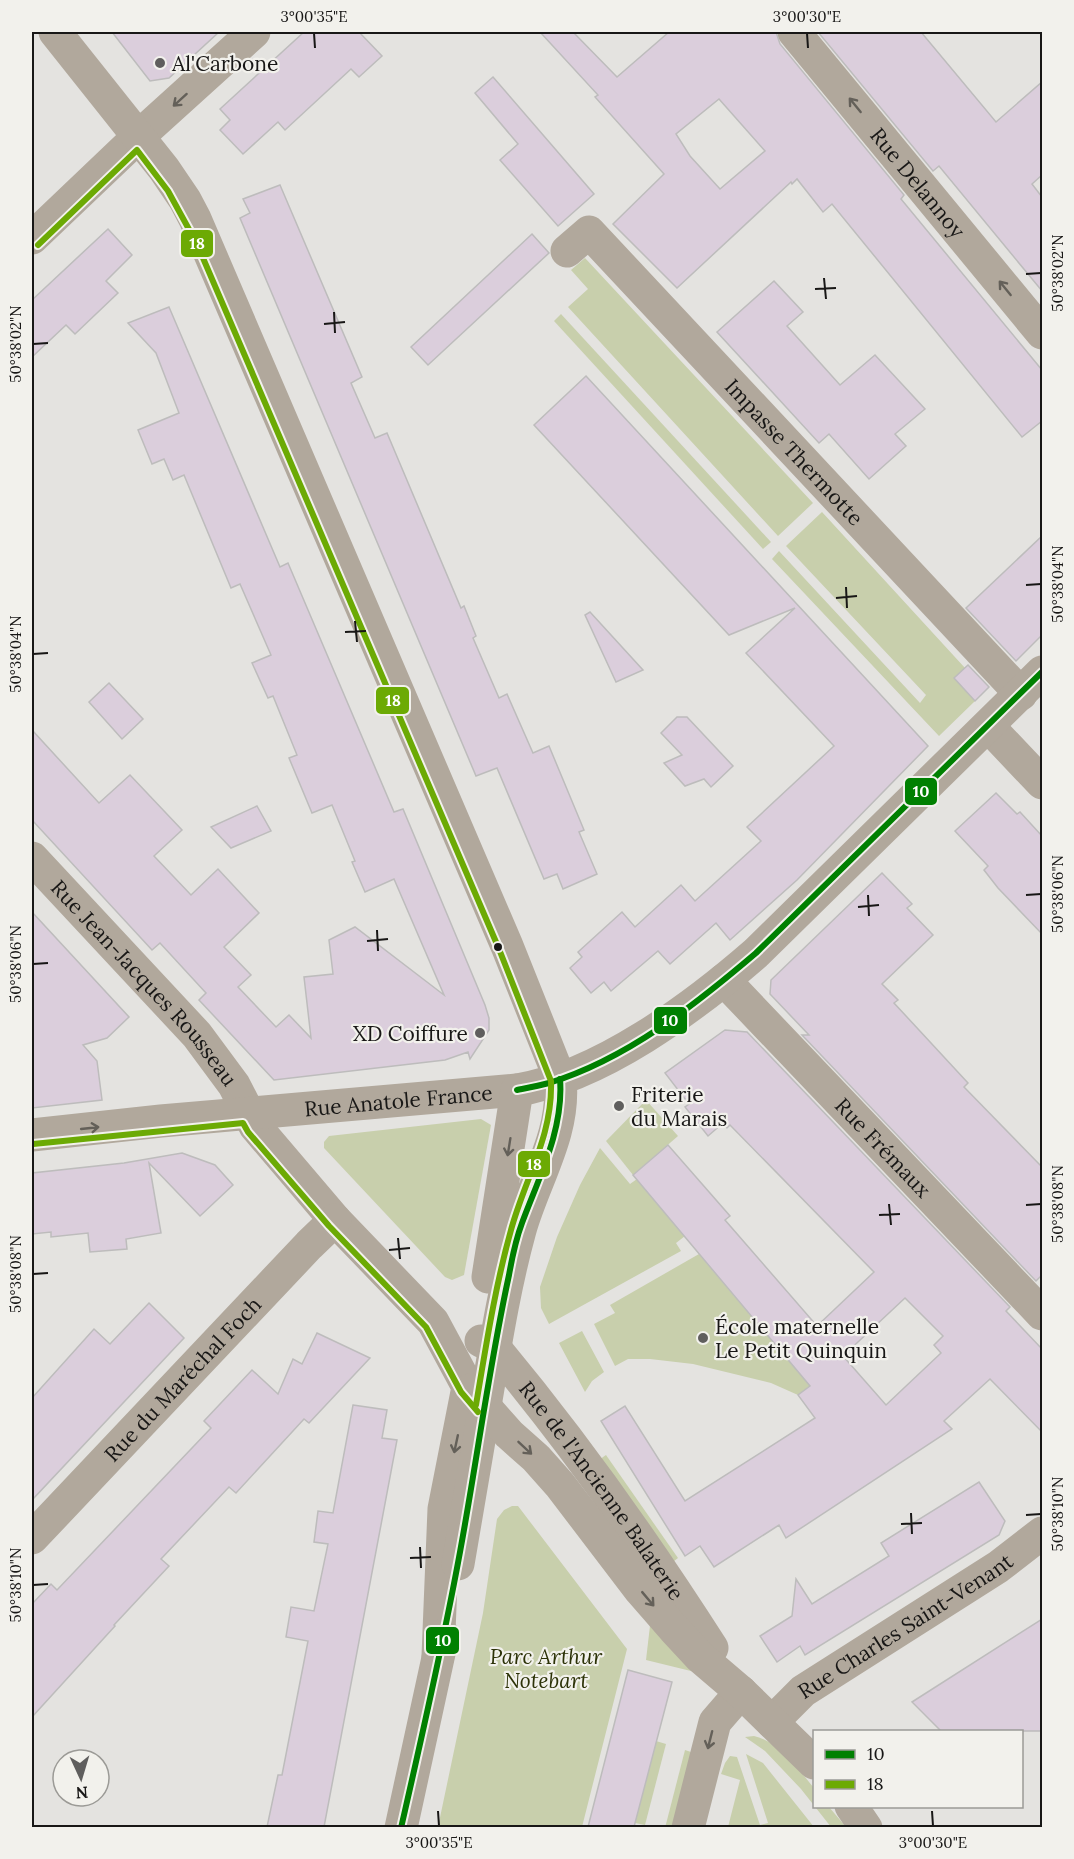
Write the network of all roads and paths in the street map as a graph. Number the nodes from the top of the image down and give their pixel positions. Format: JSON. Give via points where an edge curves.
{"nodes":[{"id":1,"x":55,"y":32,"type":"edge"},
{"id":2,"x":254,"y":32,"type":"edge"},
{"id":3,"x":794,"y":32,"type":"edge"},
{"id":4,"x":138,"y":137,"type":"junction"},
{"id":5,"x":32,"y":238,"type":"edge"},
{"id":6,"x":567,"y":251,"type":"dead end"},
{"id":7,"x":1042,"y":333,"type":"edge"},
{"id":8,"x":1032,"y":683,"type":"edge"},
{"id":9,"x":988,"y":726,"type":"junction"},
{"id":10,"x":1042,"y":783,"type":"edge"},
{"id":11,"x":32,"y":858,"type":"edge"},
{"id":12,"x":724,"y":980,"type":"junction"},
{"id":13,"x":560,"y":1079,"type":"junction"},
{"id":14,"x":517,"y":1090,"type":"junction"},
{"id":15,"x":248,"y":1113,"type":"junction"},
{"id":16,"x":32,"y":1135,"type":"edge"},
{"id":17,"x":335,"y":1220,"type":"junction"},
{"id":18,"x":1042,"y":1314,"type":"edge"},
{"id":19,"x":433,"y":1322,"type":"junction"},
{"id":20,"x":486,"y":1343,"type":"junction"},
{"id":21,"x":476,"y":1397,"type":"junction"},
{"id":22,"x":1042,"y":1533,"type":"edge"},
{"id":23,"x":32,"y":1538,"type":"edge"},
{"id":24,"x":741,"y":1692,"type":"junction"},
{"id":25,"x":772,"y":1722,"type":"junction"},
{"id":26,"x":813,"y":1762,"type":"edge"},
{"id":27,"x":852,"y":1808,"type":"edge"},
{"id":28,"x":401,"y":1827,"type":"edge"},
{"id":29,"x":687,"y":1827,"type":"edge"},
{"id":30,"x":866,"y":1827,"type":"edge"}],
"edges":[{"from":1,"to":4,"type":"street"},
{"from":2,"to":4,"type":"street","one_way":true},
{"from":7,"to":3,"type":"street","name":"Rue Delannoy","one_way":true},
{"from":4,"to":5,"type":"street"},
{"from":4,"to":13,"type":"street","via":[[176,185],[205,240],[507,946]]},
{"from":6,"to":8,"type":"street","name":"Impasse Thermotte","via":[[589,232]]},
{"from":8,"to":9,"type":"street","name":"Rue Anatole France"},
{"from":9,"to":10,"type":"street"},
{"from":9,"to":12,"type":"street","name":"Rue Anatole France"},
{"from":11,"to":15,"type":"street","name":"Rue Jean-Jacques Rousseau","via":[[197,1035],[234,1085]]},
{"from":12,"to":13,"type":"street","name":"Rue Anatole France","via":[[657,1028]]},
{"from":12,"to":18,"type":"street","name":"Rue Frémaux"},
{"from":13,"to":14,"type":"street","name":"Rue Anatole France"},
{"from":13,"to":20,"type":"street","via":[[557,1122]]},
{"from":14,"to":15,"type":"street","name":"Rue Anatole France"},
{"from":14,"to":20,"type":"street","one_way":true},
{"from":16,"to":15,"type":"street","name":"Rue Anatole France","one_way":true},
{"from":15,"to":17,"type":"street","name":"Rue de l'Ancienne Balaterie"},
{"from":17,"to":19,"type":"street","name":"Rue de l'Ancienne Balaterie"},
{"from":17,"to":23,"type":"street","name":"Rue du Maréchal Foch"},
{"from":19,"to":20,"type":"street","name":"Rue de l'Ancienne Balaterie"},
{"from":19,"to":21,"type":"street","name":"Rue de l'Ancienne Balaterie"},
{"from":20,"to":21,"type":"street"},
{"from":20,"to":24,"type":"street","name":"Rue de l'Ancienne Balaterie","via":[[554,1420],[660,1566]]},
{"from":21,"to":24,"type":"street","name":"Rue de l'Ancienne Balaterie","one_way":true,"via":[[560,1485],[640,1590],[700,1658]]},
{"from":21,"to":28,"type":"street","via":[[444,1509],[438,1656]]},
{"from":22,"to":25,"type":"street","name":"Rue Charles Saint-Venant","via":[[998,1567],[810,1686]]},
{"from":24,"to":25,"type":"street","name":"Rue de l'Ancienne Balaterie"},
{"from":24,"to":29,"type":"street","one_way":true,"via":[[715,1722]]},
{"from":25,"to":26,"type":"street","name":"Rue de l'Ancienne Balaterie"},
{"from":27,"to":30,"type":"street"}]}
